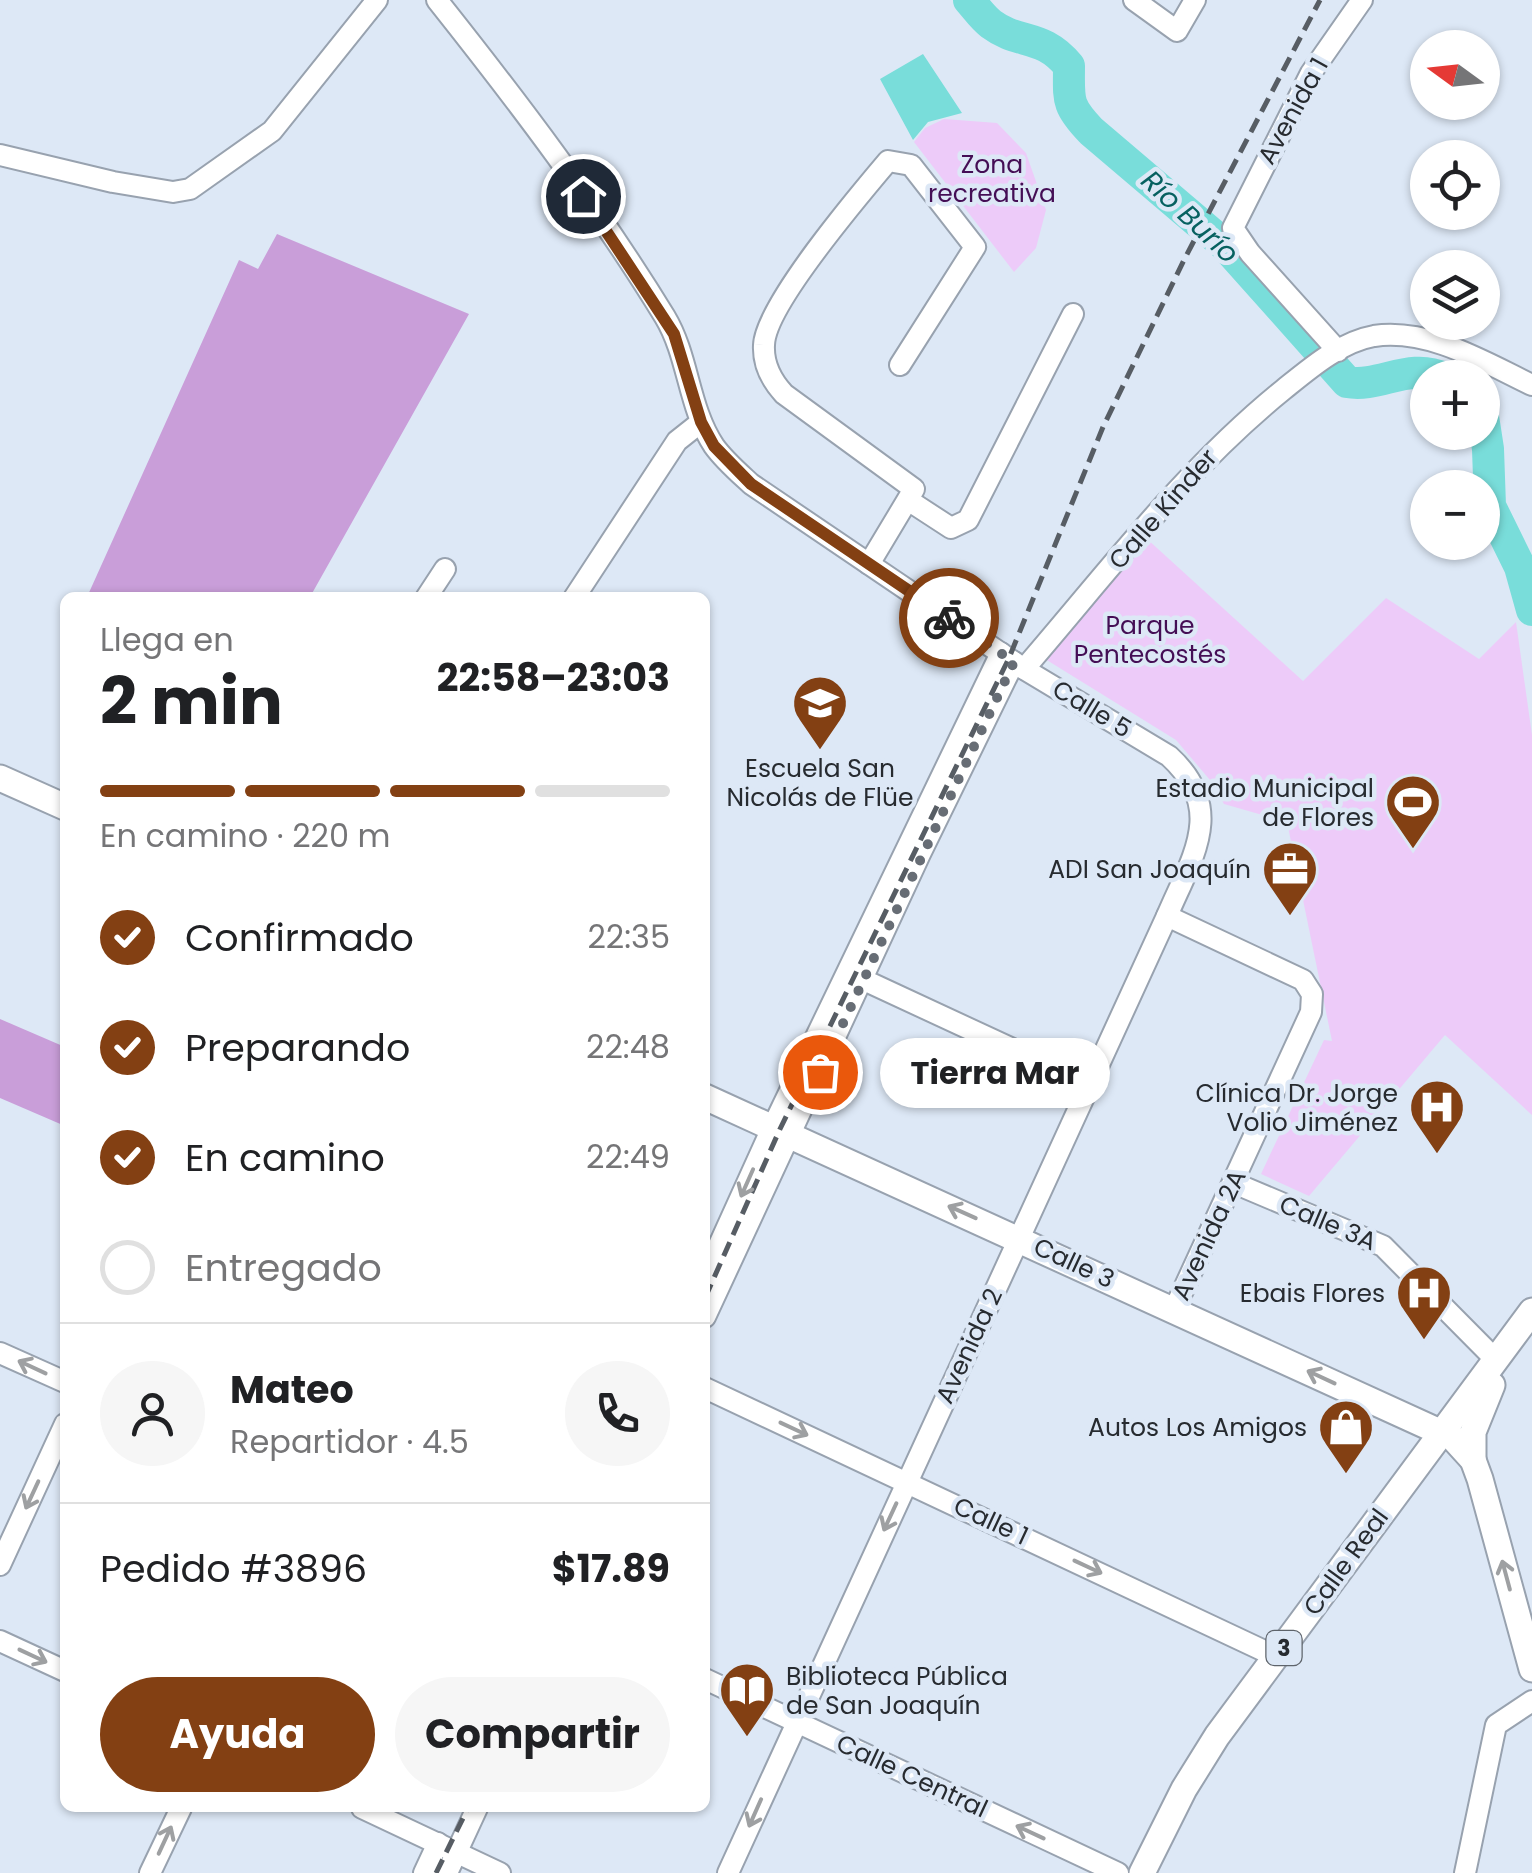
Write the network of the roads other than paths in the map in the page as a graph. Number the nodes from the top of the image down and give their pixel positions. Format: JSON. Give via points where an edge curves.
{"nodes":[{"id":1,"x":437,"y":0,"type":"edge"},
{"id":2,"x":1134,"y":0,"type":"edge"},
{"id":3,"x":1195,"y":0,"type":"edge"},
{"id":4,"x":1362,"y":0,"type":"edge"},
{"id":5,"x":374,"y":1,"type":"edge"},
{"id":6,"x":0,"y":155,"type":"edge"},
{"id":7,"x":1073,"y":314,"type":"dead end"},
{"id":8,"x":1338,"y":350,"type":"junction"},
{"id":9,"x":900,"y":365,"type":"dead end"},
{"id":10,"x":1532,"y":385,"type":"edge"},
{"id":11,"x":701,"y":422,"type":"junction"},
{"id":12,"x":908,"y":500,"type":"junction"},
{"id":13,"x":868,"y":564,"type":"junction"},
{"id":14,"x":445,"y":569,"type":"dead end"},
{"id":15,"x":430,"y":592,"type":"edge"},
{"id":16,"x":578,"y":592,"type":"edge"},
{"id":17,"x":1013,"y":661,"type":"junction"},
{"id":18,"x":0,"y":778,"type":"edge"},
{"id":19,"x":60,"y":805,"type":"edge"},
{"id":20,"x":1202,"y":817,"type":"joint"},
{"id":21,"x":1167,"y":916,"type":"junction"},
{"id":22,"x":856,"y":976,"type":"junction"},
{"id":23,"x":1090,"y":1085,"type":"junction"},
{"id":24,"x":710,"y":1099,"type":"edge"},
{"id":25,"x":781,"y":1130,"type":"junction"},
{"id":26,"x":1234,"y":1183,"type":"junction"},
{"id":27,"x":1020,"y":1238,"type":"junction"},
{"id":28,"x":710,"y":1266,"type":"edge"},
{"id":29,"x":710,"y":1304,"type":"edge"},
{"id":30,"x":1174,"y":1310,"type":"junction"},
{"id":31,"x":1532,"y":1311,"type":"edge"},
{"id":32,"x":0,"y":1353,"type":"edge"},
{"id":33,"x":1497,"y":1361,"type":"junction"},
{"id":34,"x":60,"y":1380,"type":"edge"},
{"id":35,"x":710,"y":1390,"type":"edge"},
{"id":36,"x":1441,"y":1432,"type":"junction"},
{"id":37,"x":60,"y":1435,"type":"edge"},
{"id":38,"x":1473,"y":1460,"type":"junction"},
{"id":39,"x":906,"y":1481,"type":"junction"},
{"id":40,"x":0,"y":1565,"type":"edge"},
{"id":41,"x":0,"y":1642,"type":"edge"},
{"id":42,"x":1277,"y":1657,"type":"junction"},
{"id":43,"x":60,"y":1669,"type":"edge"},
{"id":44,"x":1532,"y":1669,"type":"edge"},
{"id":45,"x":710,"y":1681,"type":"edge"},
{"id":46,"x":1532,"y":1700,"type":"edge"},
{"id":47,"x":796,"y":1722,"type":"junction"},
{"id":48,"x":179,"y":1812,"type":"edge"},
{"id":49,"x":371,"y":1812,"type":"edge"},
{"id":50,"x":475,"y":1812,"type":"edge"},
{"id":51,"x":448,"y":1847,"type":"junction"},
{"id":52,"x":150,"y":1873,"type":"edge"},
{"id":53,"x":424,"y":1873,"type":"edge"},
{"id":54,"x":447,"y":1873,"type":"edge"},
{"id":55,"x":500,"y":1873,"type":"edge"},
{"id":56,"x":728,"y":1873,"type":"edge"},
{"id":57,"x":1118,"y":1873,"type":"edge"},
{"id":58,"x":1142,"y":1873,"type":"edge"},
{"id":59,"x":1465,"y":1873,"type":"edge"}],
"edges":[{"from":1,"to":11,"type":"street","name":"Calle 5","via":[[523,108],[662,313]]},
{"from":2,"to":3,"type":"street","via":[[1177,31]]},
{"from":4,"to":8,"type":"street","name":"Avenida 1","via":[[1311,72],[1233,228]]},
{"from":5,"to":6,"type":"street","via":[[272,130],[190,188],[173,192],[113,182]]},
{"from":7,"to":12,"type":"street","via":[[968,520],[951,528]]},
{"from":8,"to":10,"type":"street","name":"Calle Kinder","via":[[1371,336],[1426,341]]},
{"from":8,"to":17,"type":"street","name":"Calle Kinder","via":[[1200,463]]},
{"from":9,"to":12,"type":"street","via":[[975,247],[911,165],[888,161],[832,228],[770,323],[764,345],[773,382],[914,489]]},
{"from":11,"to":13,"type":"street","name":"Calle 5","via":[[751,484]]},
{"from":11,"to":16,"type":"street","via":[[677,441]]},
{"from":12,"to":13,"type":"street"},
{"from":13,"to":17,"type":"street","name":"Calle 5"},
{"from":14,"to":15,"type":"street"},
{"from":17,"to":20,"type":"street","name":"Calle 5","via":[[1169,756],[1198,792]]},
{"from":17,"to":22,"type":"street","name":"Calle Kinder"},
{"from":18,"to":19,"type":"main road"},
{"from":20,"to":21,"type":"street","name":"Avenida 2"},
{"from":21,"to":23,"type":"street","name":"Avenida 2"},
{"from":21,"to":26,"type":"street","name":"Avenida 2A","via":[[1303,980],[1312,994],[1311,1012]]},
{"from":22,"to":23,"type":"street"},
{"from":22,"to":25,"type":"street","name":"Calle Kinder"},
{"from":23,"to":27,"type":"street","name":"Avenida 2"},
{"from":24,"to":25,"type":"main road","name":"Calle 3"},
{"from":27,"to":25,"type":"main road","name":"Calle 3","one_way":true},
{"from":25,"to":28,"type":"street","one_way":true},
{"from":25,"to":29,"type":"street"},
{"from":26,"to":30,"type":"street","name":"Avenida 2A"},
{"from":26,"to":33,"type":"street","name":"Calle 3A","via":[[1383,1246]]},
{"from":27,"to":30,"type":"main road","name":"Calle 3"},
{"from":27,"to":39,"type":"street","name":"Avenida 2"},
{"from":36,"to":30,"type":"main road","name":"Calle 3","one_way":true},
{"from":31,"to":33,"type":"main road","name":"Calle Real","number":"3"},
{"from":34,"to":32,"type":"street","one_way":true},
{"from":33,"to":36,"type":"main road","name":"Calle Real","number":"3"},
{"from":33,"to":38,"type":"main road","via":[[1473,1432]]},
{"from":35,"to":39,"type":"street","name":"Calle 1","one_way":true},
{"from":36,"to":38,"type":"main road","name":"Calle 3"},
{"from":36,"to":42,"type":"main road","name":"Calle Real","number":"3"},
{"from":37,"to":40,"type":"street","one_way":true},
{"from":44,"to":38,"type":"main road","one_way":true},
{"from":39,"to":42,"type":"street","name":"Calle 1","one_way":true},
{"from":39,"to":47,"type":"street","name":"Avenida 2","one_way":true},
{"from":41,"to":43,"type":"street","one_way":true},
{"from":42,"to":58,"type":"main road","name":"Calle Real","number":"3","via":[[1217,1736]]},
{"from":45,"to":47,"type":"street","name":"Calle Central"},
{"from":46,"to":59,"type":"street","via":[[1496,1725]]},
{"from":47,"to":56,"type":"street","name":"Avenida 2","one_way":true},
{"from":57,"to":47,"type":"street","name":"Calle Central","one_way":true},
{"from":52,"to":48,"type":"street","one_way":true},
{"from":49,"to":51,"type":"street"},
{"from":50,"to":51,"type":"street"},
{"from":51,"to":53,"type":"street"},
{"from":51,"to":54,"type":"street"},
{"from":51,"to":55,"type":"street"}]}
